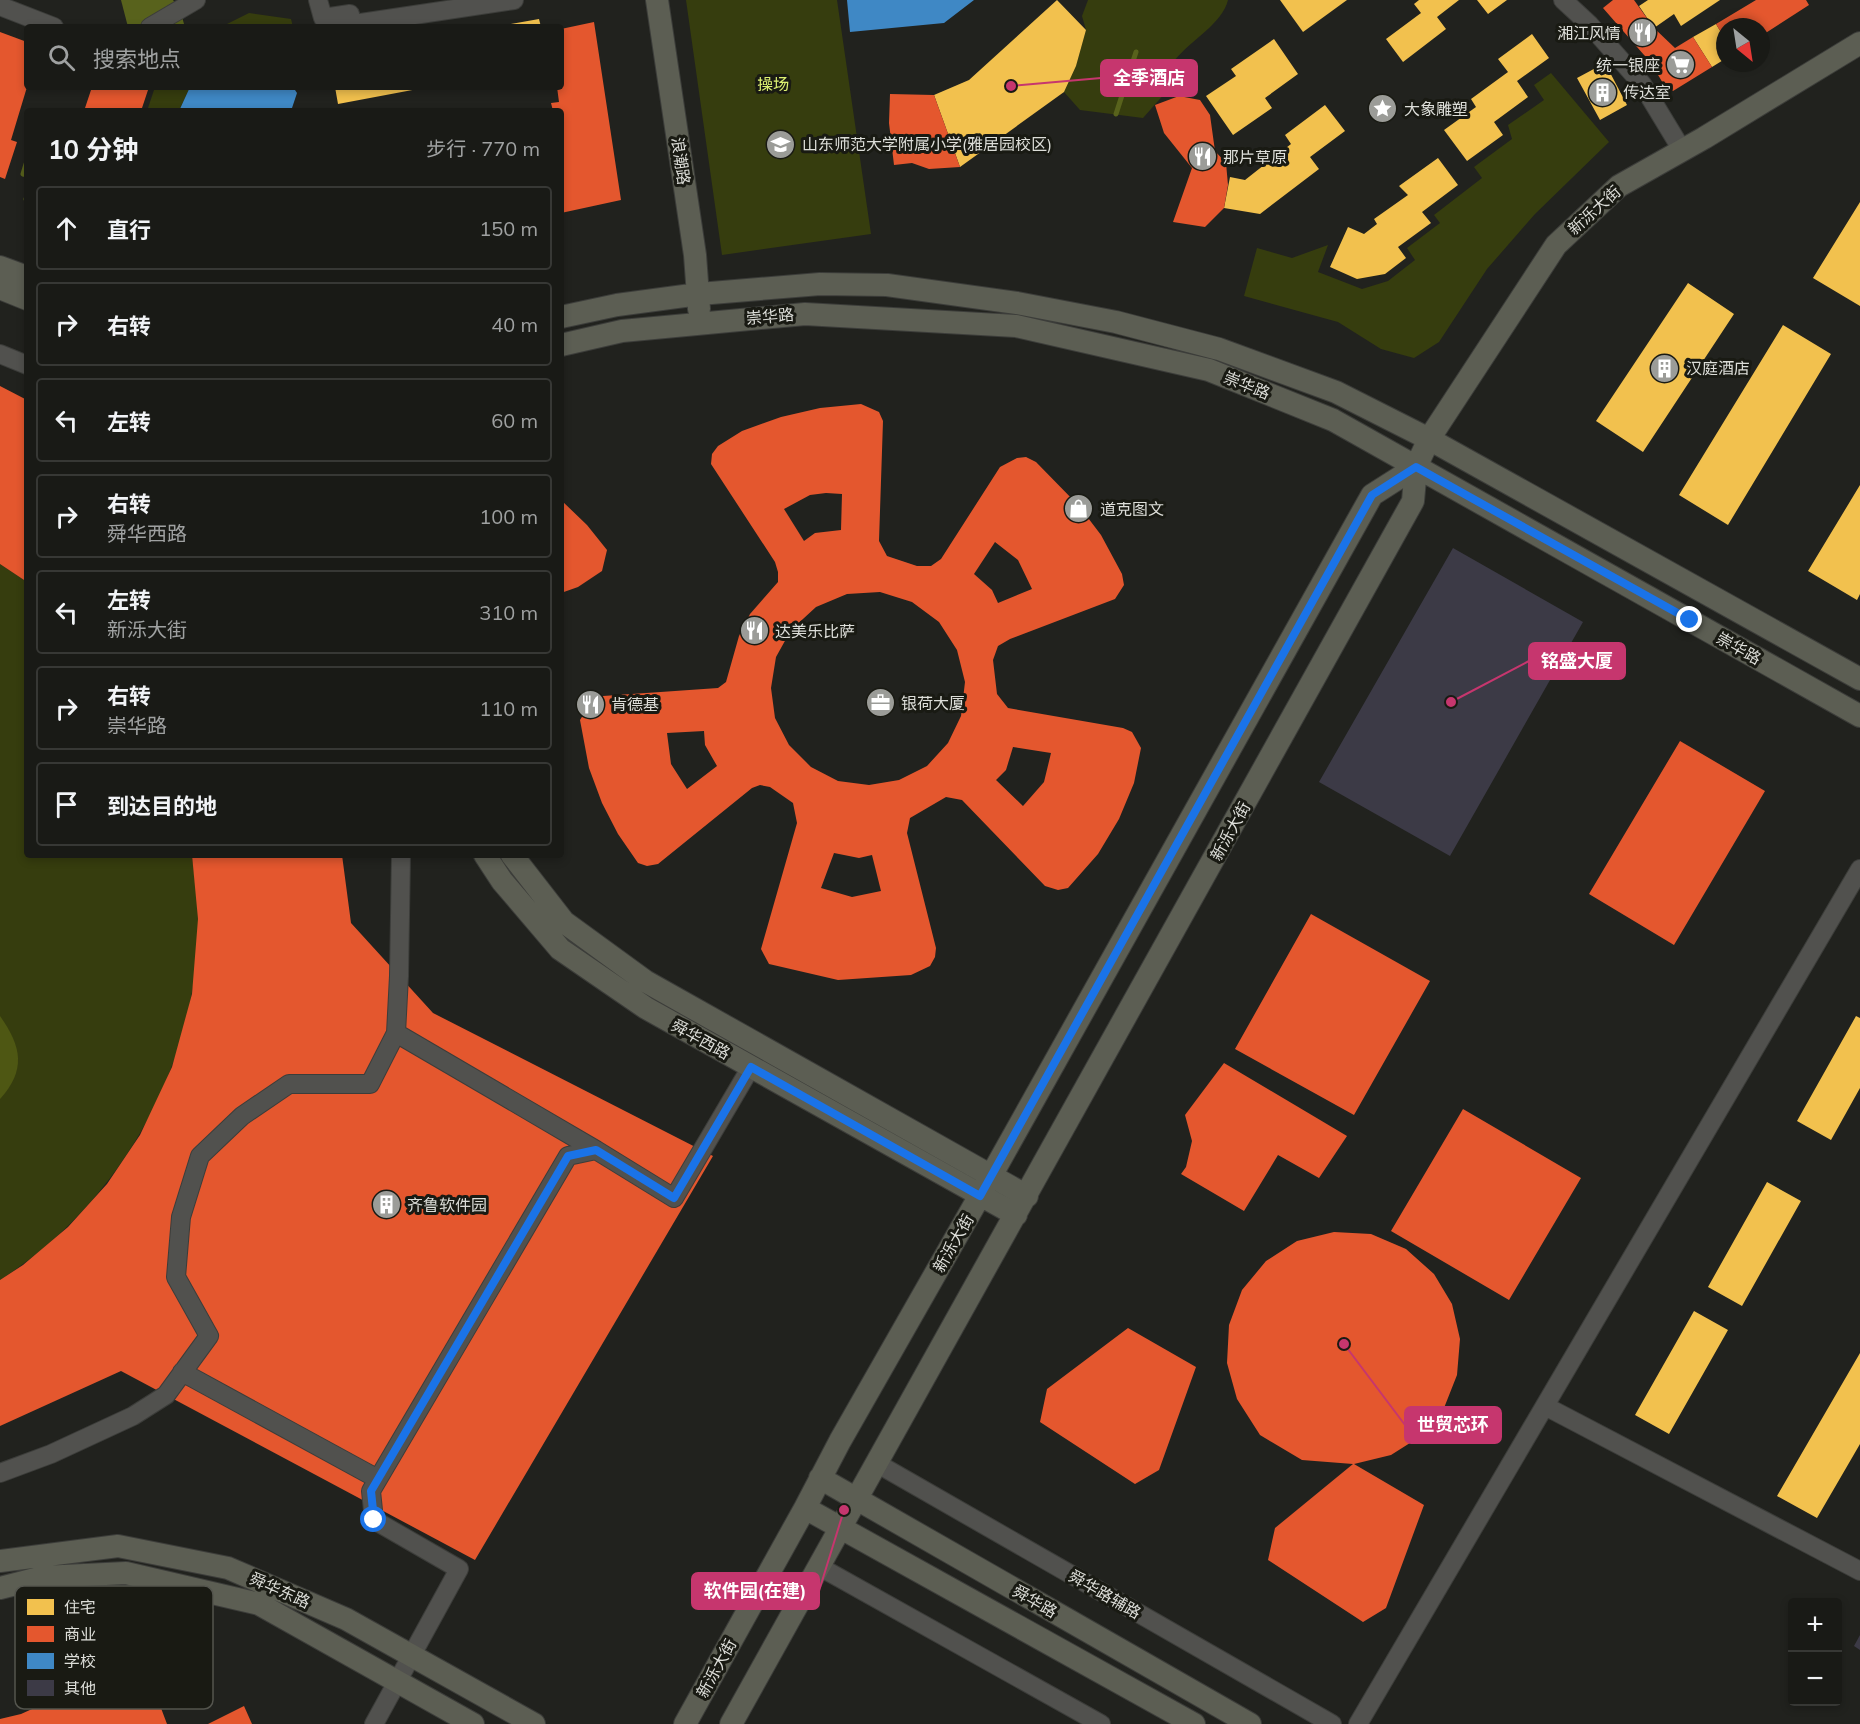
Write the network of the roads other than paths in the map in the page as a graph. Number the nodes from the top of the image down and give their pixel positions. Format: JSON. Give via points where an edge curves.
{"nodes":[{"id":1,"x":318,"y":0,"type":"edge"},
{"id":2,"x":438,"y":0,"type":"edge"},
{"id":3,"x":514,"y":0,"type":"edge"},
{"id":4,"x":657,"y":0,"type":"edge"},
{"id":5,"x":1563,"y":0,"type":"edge"},
{"id":6,"x":191,"y":3,"type":"edge"},
{"id":7,"x":0,"y":6,"type":"edge"},
{"id":8,"x":46,"y":24,"type":"edge"},
{"id":9,"x":155,"y":24,"type":"edge"},
{"id":10,"x":354,"y":24,"type":"edge"},
{"id":11,"x":1860,"y":43,"type":"edge"},
{"id":12,"x":1682,"y":150,"type":"junction"},
{"id":13,"x":0,"y":267,"type":"edge"},
{"id":14,"x":24,"y":276,"type":"edge"},
{"id":15,"x":0,"y":288,"type":"edge"},
{"id":16,"x":699,"y":294,"type":"junction"},
{"id":17,"x":24,"y":298,"type":"edge"},
{"id":18,"x":564,"y":315,"type":"edge"},
{"id":19,"x":700,"y":322,"type":"junction"},
{"id":20,"x":564,"y":344,"type":"edge"},
{"id":21,"x":0,"y":354,"type":"edge"},
{"id":22,"x":24,"y":364,"type":"edge"},
{"id":23,"x":1429,"y":439,"type":"junction"},
{"id":24,"x":1416,"y":467,"type":"junction"},
{"id":25,"x":1860,"y":679,"type":"edge"},
{"id":26,"x":1860,"y":716,"type":"edge"},
{"id":27,"x":401,"y":858,"type":"edge"},
{"id":28,"x":487,"y":858,"type":"edge"},
{"id":29,"x":514,"y":858,"type":"edge"},
{"id":30,"x":1860,"y":869,"type":"edge"},
{"id":31,"x":396,"y":1033,"type":"junction"},
{"id":32,"x":751,"y":1067,"type":"junction"},
{"id":33,"x":596,"y":1150,"type":"junction"},
{"id":34,"x":991,"y":1176,"type":"junction"},
{"id":35,"x":980,"y":1196,"type":"junction"},
{"id":36,"x":1021,"y":1205,"type":"junction"},
{"id":37,"x":182,"y":1372,"type":"junction"},
{"id":38,"x":1545,"y":1406,"type":"junction"},
{"id":39,"x":878,"y":1464,"type":"junction"},
{"id":40,"x":0,"y":1473,"type":"edge"},
{"id":41,"x":820,"y":1478,"type":"junction"},
{"id":42,"x":378,"y":1479,"type":"junction"},
{"id":43,"x":858,"y":1500,"type":"junction"},
{"id":44,"x":806,"y":1508,"type":"junction"},
{"id":45,"x":842,"y":1528,"type":"junction"},
{"id":46,"x":0,"y":1561,"type":"edge"},
{"id":47,"x":820,"y":1567,"type":"junction"},
{"id":48,"x":1860,"y":1571,"type":"edge"},
{"id":49,"x":188,"y":1586,"type":"edge"},
{"id":50,"x":0,"y":1588,"type":"edge"},
{"id":51,"x":213,"y":1592,"type":"edge"},
{"id":52,"x":410,"y":1655,"type":"junction"},
{"id":53,"x":398,"y":1681,"type":"junction"},
{"id":54,"x":374,"y":1724,"type":"edge"},
{"id":55,"x":473,"y":1724,"type":"edge"},
{"id":56,"x":534,"y":1724,"type":"edge"},
{"id":57,"x":685,"y":1724,"type":"edge"},
{"id":58,"x":731,"y":1724,"type":"edge"},
{"id":59,"x":1101,"y":1724,"type":"edge"},
{"id":60,"x":1194,"y":1724,"type":"edge"},
{"id":61,"x":1250,"y":1724,"type":"edge"},
{"id":62,"x":1332,"y":1724,"type":"edge"},
{"id":63,"x":1358,"y":1724,"type":"edge"}],
"edges":[{"from":1,"to":2,"type":"street","via":[[323,18]]},
{"from":3,"to":10,"type":"street"},
{"from":4,"to":16,"type":"main road","name":"浪潮路"},
{"from":5,"to":12,"type":"street","via":[[1642,84]]},
{"from":6,"to":9,"type":"street"},
{"from":7,"to":8,"type":"street"},
{"from":11,"to":12,"type":"main road","name":"新泺大街"},
{"from":12,"to":23,"type":"main road","name":"新泺大街","via":[[1619,186],[1556,245]]},
{"from":13,"to":14,"type":"main road"},
{"from":15,"to":17,"type":"main road"},
{"from":16,"to":18,"type":"main road","name":"崇华路"},
{"from":16,"to":19,"type":"main road","name":"浪潮路"},
{"from":16,"to":23,"type":"main road","name":"崇华路","via":[[820,284],[887,285],[1116,322],[1219,349],[1336,392]]},
{"from":19,"to":20,"type":"main road","name":"崇华路","via":[[621,331]]},
{"from":19,"to":24,"type":"main road","name":"崇华路","via":[[805,314],[1016,326],[1209,370],[1333,420]]},
{"from":21,"to":22,"type":"street"},
{"from":23,"to":24,"type":"main road","name":"新泺大街"},
{"from":23,"to":25,"type":"main road","name":"崇华路"},
{"from":24,"to":26,"type":"main road","name":"崇华路"},
{"from":24,"to":34,"type":"main road","name":"新泺大街","via":[[1372,495]]},
{"from":24,"to":36,"type":"main road","name":"新泺大街","via":[[1413,501]]},
{"from":27,"to":31,"type":"street"},
{"from":28,"to":32,"type":"main road","name":"舜华西路","via":[[560,949],[646,1008]]},
{"from":29,"to":34,"type":"main road","name":"舜华西路","via":[[564,921],[645,981]]},
{"from":30,"to":38,"type":"street"},
{"from":31,"to":33,"type":"street"},
{"from":31,"to":37,"type":"street","via":[[370,1084],[288,1084],[242,1116],[200,1156],[181,1217],[176,1277],[209,1336]]},
{"from":32,"to":33,"type":"street","via":[[674,1198]]},
{"from":32,"to":35,"type":"main road","name":"舜华西路"},
{"from":33,"to":42,"type":"street","via":[[568,1156]]},
{"from":34,"to":35,"type":"main road","name":"新泺大街"},
{"from":34,"to":36,"type":"main road","name":"舜华西路"},
{"from":35,"to":36,"type":"main road","name":"舜华西路"},
{"from":35,"to":41,"type":"main road","name":"新泺大街"},
{"from":36,"to":39,"type":"main road","name":"新泺大街"},
{"from":37,"to":40,"type":"street","via":[[166,1395],[133,1416]]},
{"from":37,"to":42,"type":"street"},
{"from":38,"to":48,"type":"street"},
{"from":38,"to":63,"type":"street"},
{"from":39,"to":43,"type":"main road","name":"新泺大街"},
{"from":39,"to":62,"type":"street","name":"舜华路辅路"},
{"from":41,"to":43,"type":"main road","name":"舜华路"},
{"from":41,"to":44,"type":"main road","name":"新泺大街"},
{"from":42,"to":52,"type":"street","via":[[371,1491],[374,1520],[459,1569]]},
{"from":43,"to":45,"type":"main road","name":"新泺大街"},
{"from":43,"to":61,"type":"main road","name":"舜华路"},
{"from":44,"to":45,"type":"main road","name":"舜华路"},
{"from":44,"to":57,"type":"main road","name":"新泺大街"},
{"from":45,"to":47,"type":"main road","name":"新泺大街"},
{"from":45,"to":60,"type":"main road","name":"舜华路"},
{"from":46,"to":52,"type":"main road","name":"舜华东路","via":[[118,1546],[228,1568],[346,1619]]},
{"from":47,"to":58,"type":"main road","name":"新泺大街"},
{"from":47,"to":59,"type":"street"},
{"from":49,"to":50,"type":"main road","name":"舜华东路","via":[[126,1573],[43,1577]]},
{"from":51,"to":53,"type":"main road","name":"舜华东路","via":[[259,1604]]},
{"from":52,"to":53,"type":"street"},
{"from":52,"to":56,"type":"main road","name":"舜华东路"},
{"from":53,"to":54,"type":"street"},
{"from":53,"to":55,"type":"main road","name":"舜华东路"}]}
